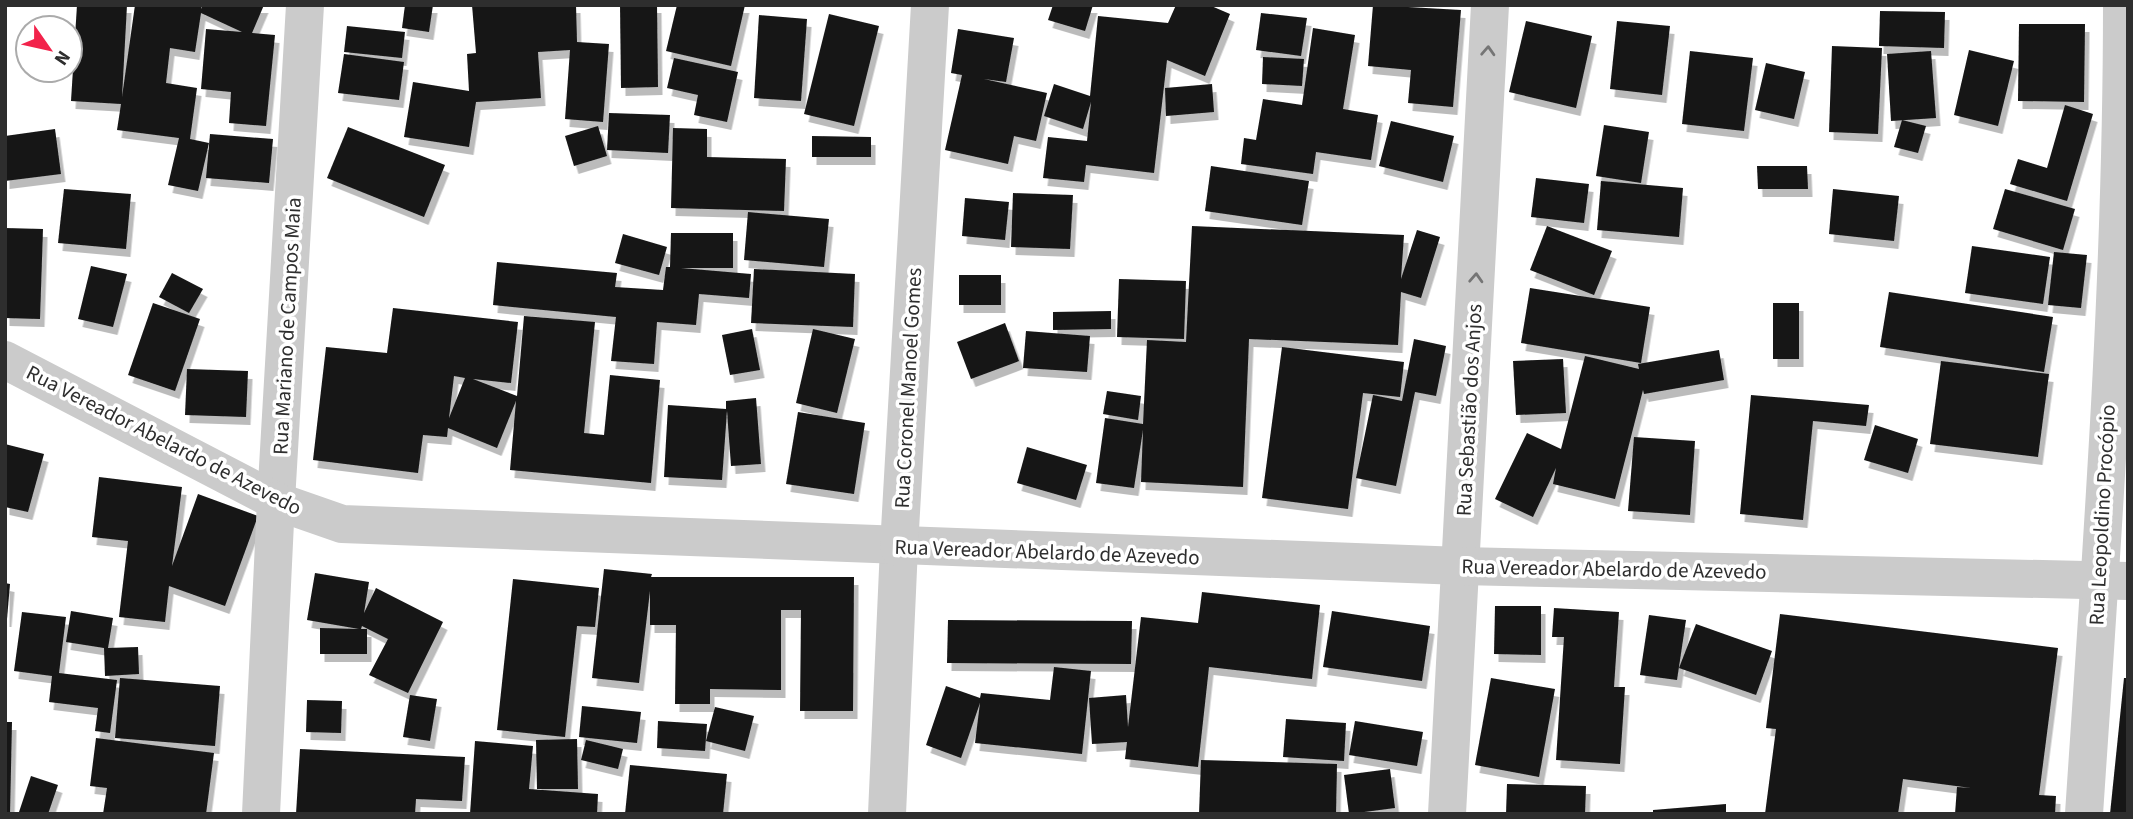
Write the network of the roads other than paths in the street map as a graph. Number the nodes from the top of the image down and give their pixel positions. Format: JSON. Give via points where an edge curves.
{"nodes":[{"id":1,"x":305,"y":5,"type":"edge"},
{"id":2,"x":930,"y":5,"type":"edge"},
{"id":3,"x":1490,"y":5,"type":"edge"},
{"id":4,"x":2122,"y":5,"type":"edge"},
{"id":5,"x":2125,"y":116,"type":"edge"},
{"id":6,"x":5,"y":360,"type":"edge"},
{"id":7,"x":276,"y":501,"type":"junction"},
{"id":8,"x":899,"y":547,"type":"junction"},
{"id":9,"x":1461,"y":566,"type":"junction"},
{"id":10,"x":2114,"y":580,"type":"edge"},
{"id":11,"x":261,"y":814,"type":"edge"},
{"id":12,"x":887,"y":814,"type":"edge"},
{"id":13,"x":1447,"y":814,"type":"edge"},
{"id":14,"x":2084,"y":814,"type":"edge"}],
"edges":[{"from":1,"to":7,"type":"street","name":"Rua Mariano de Campos Maia"},
{"from":2,"to":8,"type":"street","name":"Rua Coronel Manoel Gomes"},
{"from":9,"to":3,"type":"street","name":"Rua Sebastião dos Anjos","one_way":true},
{"from":4,"to":5,"type":"street","name":"Rua Leopoldino Procópio"},
{"from":5,"to":10,"type":"street","name":"Rua Leopoldino Procópio"},
{"from":6,"to":7,"type":"street","name":"Rua Vereador Abelardo de Azevedo"},
{"from":7,"to":8,"type":"street","name":"Rua Vereador Abelardo de Azevedo","via":[[342,524]]},
{"from":7,"to":11,"type":"street","name":"Rua Mariano de Campos Maia"},
{"from":8,"to":9,"type":"street","name":"Rua Vereador Abelardo de Azevedo"},
{"from":8,"to":12,"type":"street","name":"Rua Coronel Manoel Gomes"},
{"from":9,"to":10,"type":"street","name":"Rua Vereador Abelardo de Azevedo"},
{"from":9,"to":13,"type":"street","name":"Rua Sebastião dos Anjos"},
{"from":10,"to":14,"type":"street","name":"Rua Leopoldino Procópio"}]}
